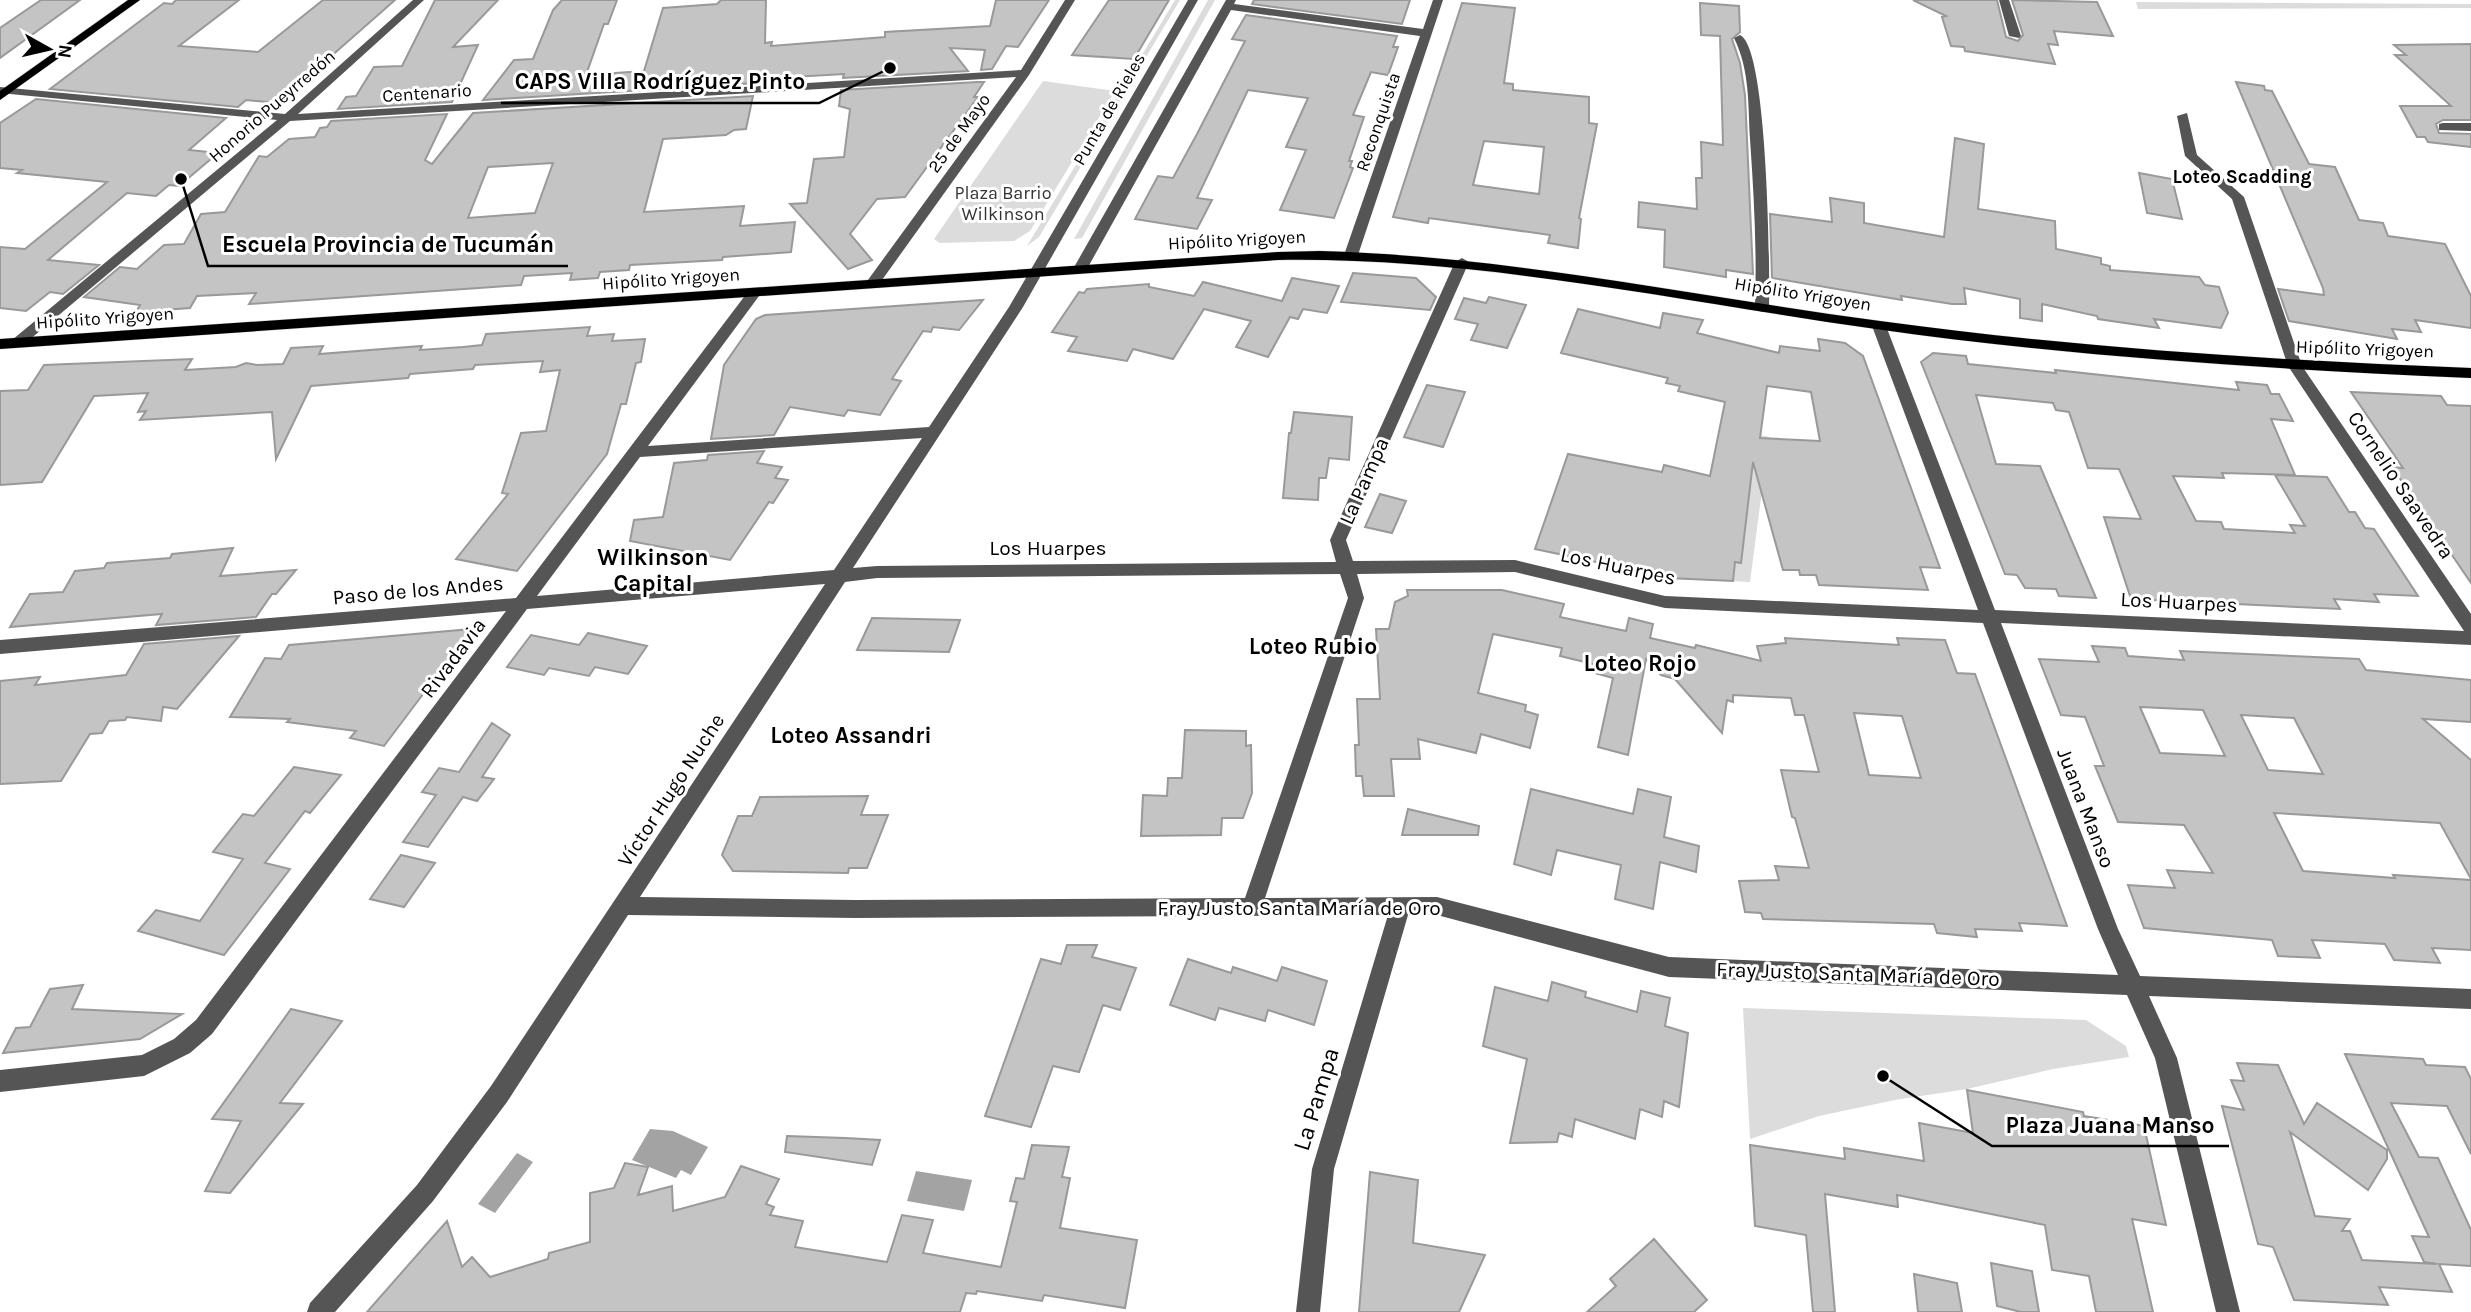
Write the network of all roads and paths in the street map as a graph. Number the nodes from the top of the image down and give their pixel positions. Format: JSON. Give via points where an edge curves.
{"nodes":[{"id":1,"x":116,"y":0,"type":"edge"},
{"id":2,"x":135,"y":0,"type":"edge"},
{"id":3,"x":419,"y":0,"type":"edge"},
{"id":4,"x":1070,"y":0,"type":"edge"},
{"id":5,"x":1193,"y":0,"type":"edge"},
{"id":6,"x":1438,"y":0,"type":"edge"},
{"id":7,"x":2004,"y":0,"type":"edge"},
{"id":8,"x":1229,"y":3,"type":"edge"},
{"id":9,"x":1426,"y":33,"type":"junction"},
{"id":10,"x":2015,"y":36,"type":"dead end"},
{"id":11,"x":1740,"y":38,"type":"dead end"},
{"id":12,"x":1024,"y":74,"type":"junction"},
{"id":13,"x":2,"y":90,"type":"edge"},
{"id":14,"x":2183,"y":116,"type":"dead end"},
{"id":15,"x":287,"y":118,"type":"junction"},
{"id":16,"x":2443,"y":127,"type":"dead end"},
{"id":17,"x":2471,"y":127,"type":"edge"},
{"id":18,"x":1351,"y":255,"type":"junction"},
{"id":19,"x":1462,"y":262,"type":"junction"},
{"id":20,"x":1080,"y":270,"type":"junction"},
{"id":21,"x":1035,"y":272,"type":"junction"},
{"id":22,"x":872,"y":284,"type":"junction"},
{"id":23,"x":755,"y":292,"type":"junction"},
{"id":24,"x":1762,"y":308,"type":"junction"},
{"id":25,"x":1880,"y":326,"type":"junction"},
{"id":26,"x":17,"y":343,"type":"junction"},
{"id":27,"x":0,"y":344,"type":"edge"},
{"id":28,"x":2295,"y":366,"type":"junction"},
{"id":29,"x":2471,"y":373,"type":"edge"},
{"id":30,"x":933,"y":432,"type":"junction"},
{"id":31,"x":635,"y":452,"type":"junction"},
{"id":32,"x":1347,"y":568,"type":"junction"},
{"id":33,"x":839,"y":576,"type":"junction"},
{"id":34,"x":522,"y":604,"type":"junction"},
{"id":35,"x":1989,"y":617,"type":"junction"},
{"id":36,"x":2471,"y":628,"type":"edge"},
{"id":37,"x":2471,"y":638,"type":"edge"},
{"id":38,"x":0,"y":647,"type":"edge"},
{"id":39,"x":622,"y":906,"type":"junction"},
{"id":40,"x":1402,"y":906,"type":"junction"},
{"id":41,"x":1252,"y":907,"type":"junction"},
{"id":42,"x":2133,"y":985,"type":"junction"},
{"id":43,"x":2471,"y":999,"type":"edge"},
{"id":44,"x":0,"y":1081,"type":"edge"},
{"id":45,"x":319,"y":1312,"type":"edge"},
{"id":46,"x":1308,"y":1312,"type":"edge"},
{"id":47,"x":2228,"y":1312,"type":"edge"}],
"edges":[{"from":1,"to":13,"type":"main road"},
{"from":2,"to":13,"type":"main road"},
{"from":3,"to":15,"type":"street","name":"Honorio Pueyrredón"},
{"from":4,"to":12,"type":"street","name":"25 de Mayo"},
{"from":5,"to":21,"type":"street","name":"Punta de Rieles"},
{"from":6,"to":9,"type":"street","name":"Reconquista"},
{"from":7,"to":10,"type":"street"},
{"from":8,"to":9,"type":"street"},
{"from":8,"to":20,"type":"street"},
{"from":9,"to":18,"type":"street","name":"Reconquista"},
{"from":11,"to":24,"type":"street","via":[[1749,58],[1754,113]]},
{"from":12,"to":15,"type":"street","name":"Centenario"},
{"from":12,"to":22,"type":"street","name":"25 de Mayo"},
{"from":13,"to":15,"type":"street","name":"Centenario"},
{"from":14,"to":28,"type":"street","name":"Cornelio Saavedra","via":[[2191,156],[2238,197]]},
{"from":15,"to":26,"type":"street","name":"Honorio Pueyrredón"},
{"from":16,"to":17,"type":"street"},
{"from":18,"to":19,"type":"main road","name":"Hipólito Yrigoyen"},
{"from":18,"to":20,"type":"main road","name":"Hipólito Yrigoyen"},
{"from":19,"to":24,"type":"main road","name":"Hipólito Yrigoyen"},
{"from":19,"to":32,"type":"street","name":"La Pampa","via":[[1338,540]]},
{"from":20,"to":21,"type":"main road","name":"Hipólito Yrigoyen"},
{"from":21,"to":22,"type":"main road","name":"Hipólito Yrigoyen"},
{"from":21,"to":30,"type":"street","name":"Víctor Hugo Nuche"},
{"from":22,"to":23,"type":"main road","name":"Hipólito Yrigoyen"},
{"from":23,"to":26,"type":"main road","name":"Hipólito Yrigoyen"},
{"from":23,"to":31,"type":"street","name":"Rivadavia"},
{"from":24,"to":25,"type":"main road","name":"Hipólito Yrigoyen"},
{"from":25,"to":28,"type":"main road","name":"Hipólito Yrigoyen","via":[[2033,345]]},
{"from":25,"to":35,"type":"street","name":"Juana Manso"},
{"from":26,"to":27,"type":"main road","name":"Hipólito Yrigoyen"},
{"from":28,"to":29,"type":"main road","name":"Hipólito Yrigoyen"},
{"from":28,"to":36,"type":"street","name":"Cornelio Saavedra"},
{"from":30,"to":31,"type":"street"},
{"from":30,"to":33,"type":"street","name":"Víctor Hugo Nuche"},
{"from":31,"to":34,"type":"street","name":"Rivadavia"},
{"from":32,"to":33,"type":"street","name":"Los Huarpes"},
{"from":32,"to":35,"type":"street","name":"Los Huarpes","via":[[1515,566],[1665,602]]},
{"from":32,"to":41,"type":"street","name":"La Pampa","via":[[1356,598]]},
{"from":33,"to":34,"type":"street","name":"Paso de los Andes"},
{"from":33,"to":39,"type":"street","name":"Víctor Hugo Nuche"},
{"from":34,"to":38,"type":"street","name":"Paso de los Andes"},
{"from":34,"to":44,"type":"street","name":"Rivadavia","via":[[204,1027],[182,1046],[145,1065]]},
{"from":35,"to":37,"type":"street","name":"Los Huarpes"},
{"from":35,"to":42,"type":"street","name":"Juana Manso"},
{"from":39,"to":41,"type":"street","name":"Fray Justo Santa María de Oro"},
{"from":39,"to":45,"type":"street","name":"Víctor Hugo Nuche","via":[[476,1128]]},
{"from":40,"to":41,"type":"street","name":"Fray Justo Santa María de Oro"},
{"from":40,"to":42,"type":"street","name":"Fray Justo Santa María de Oro","via":[[1437,906],[1669,967]]},
{"from":40,"to":46,"type":"street","name":"La Pampa","via":[[1323,1169]]},
{"from":42,"to":43,"type":"street","name":"Fray Justo Santa María de Oro"},
{"from":42,"to":47,"type":"street","name":"Juana Manso","via":[[2166,1058]]}]}
